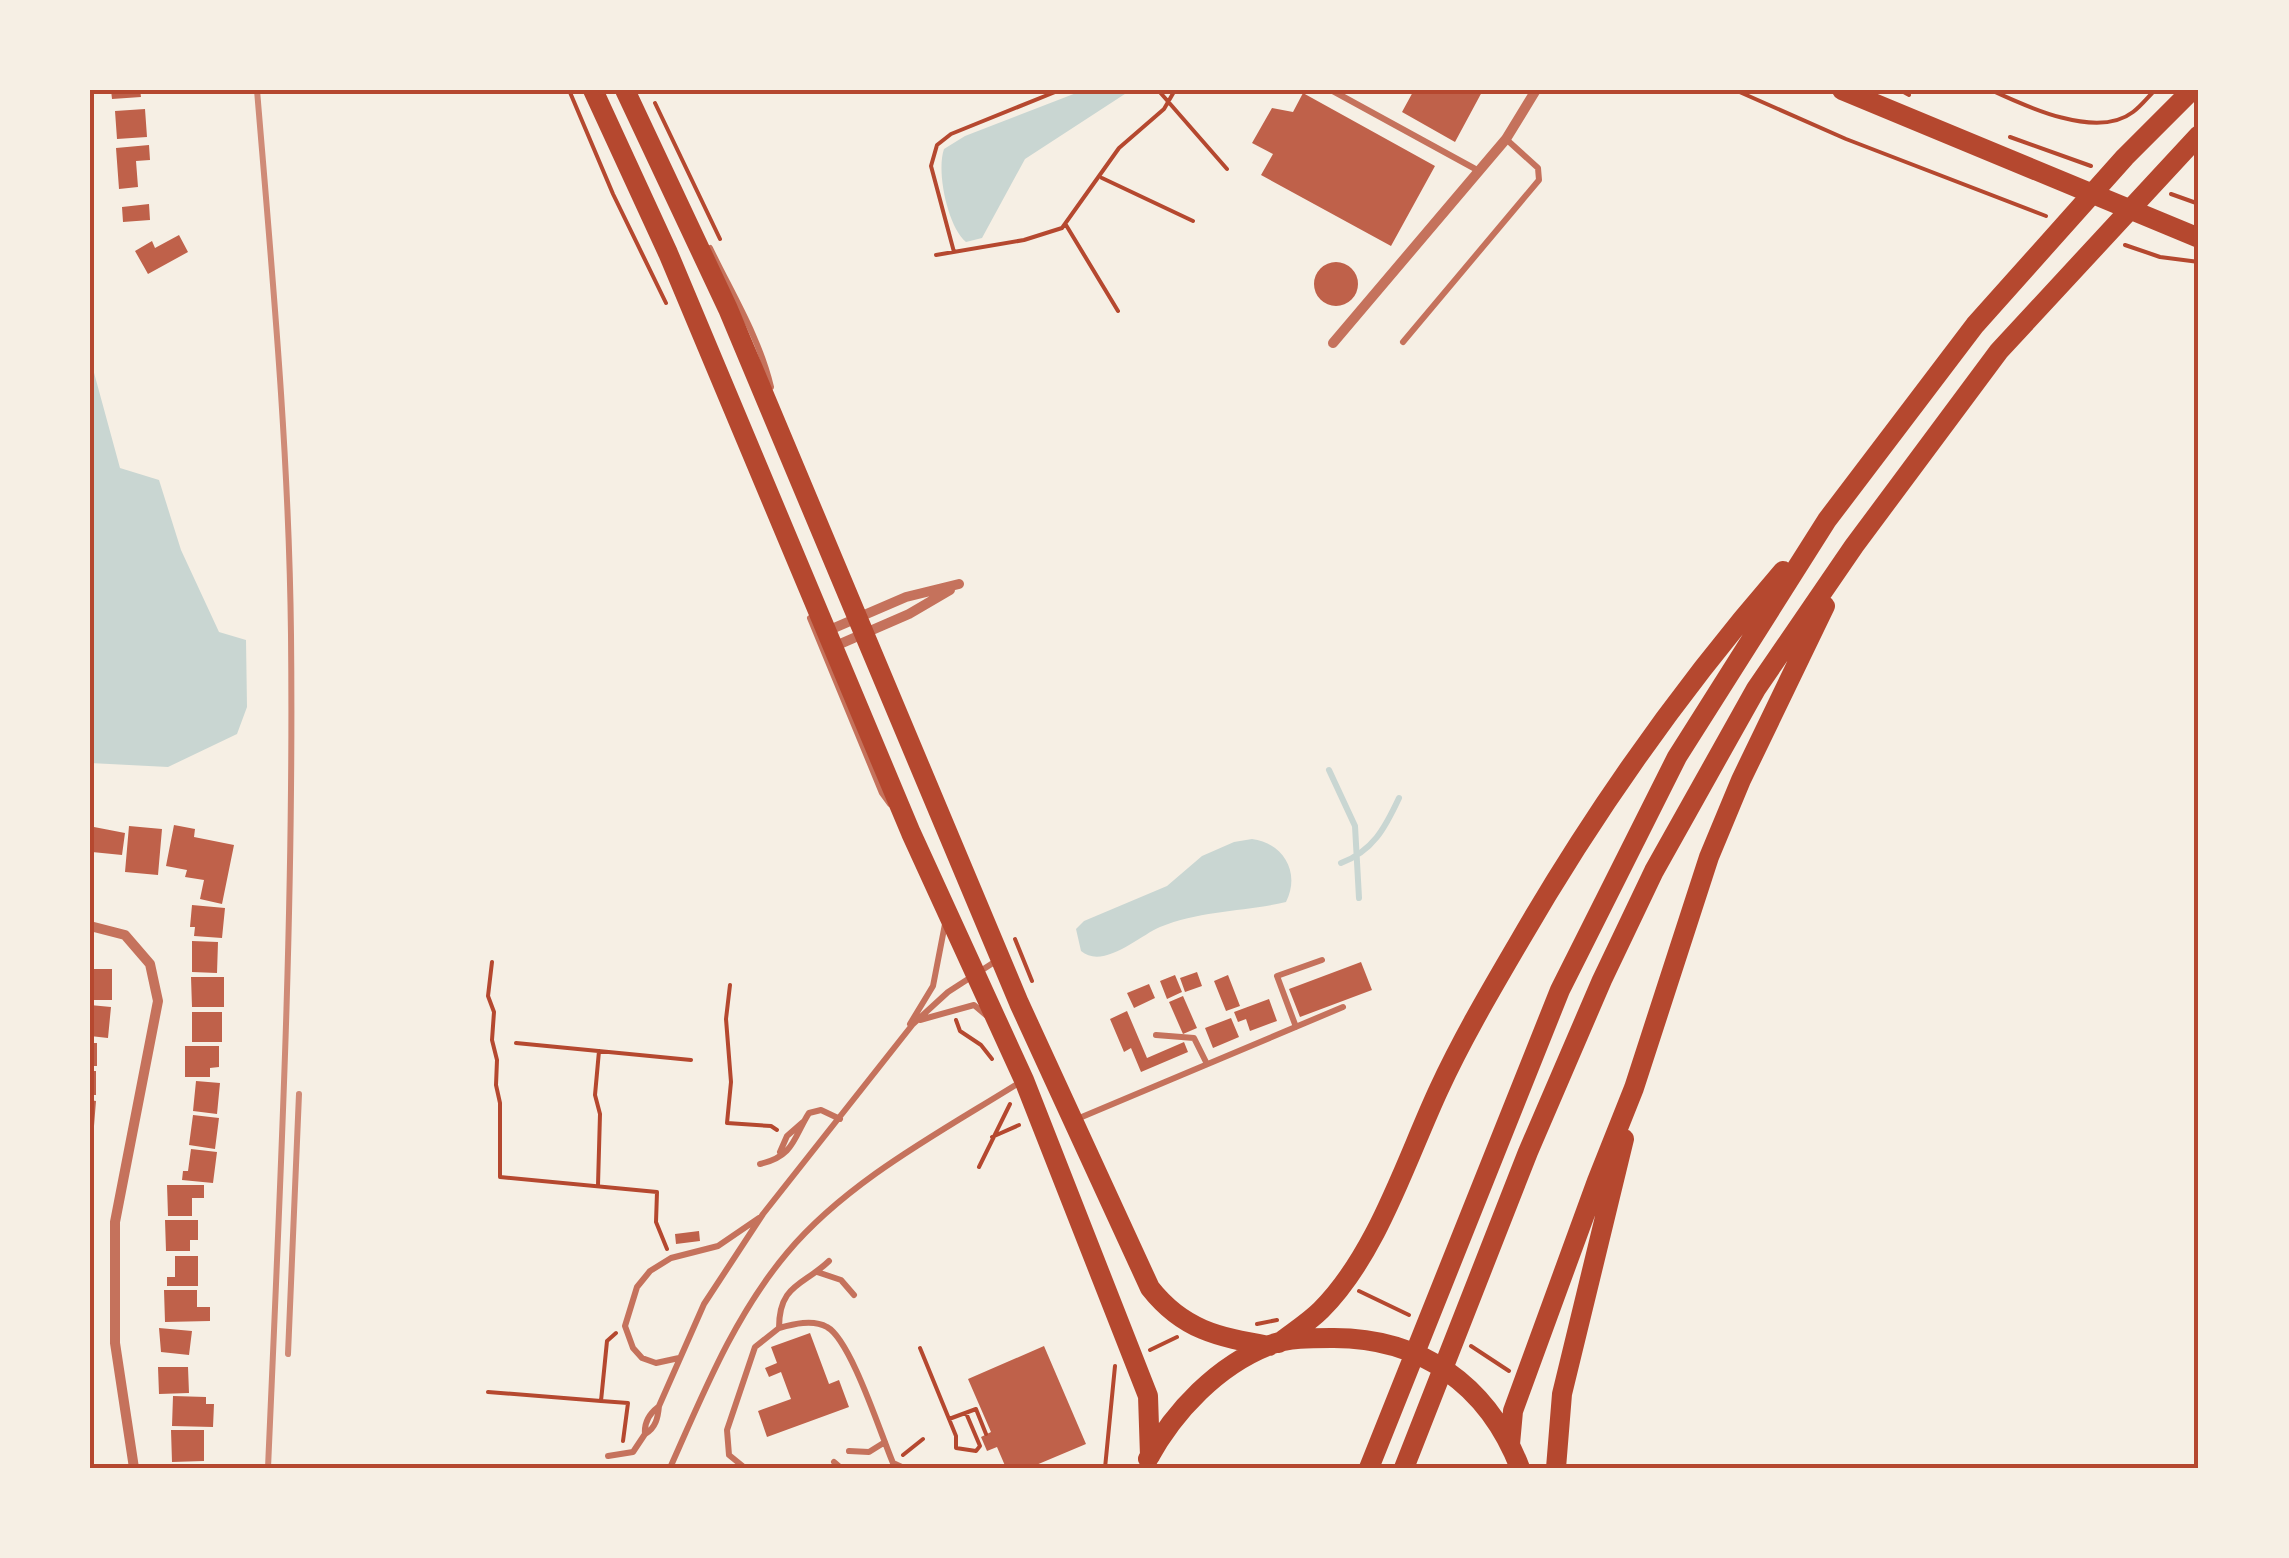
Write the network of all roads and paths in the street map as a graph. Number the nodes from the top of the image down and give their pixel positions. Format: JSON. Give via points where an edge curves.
{"nodes":[{"id":1,"x":593,"y":90,"type":"edge"},
{"id":2,"x":625,"y":90,"type":"edge"},
{"id":3,"x":1060,"y":90,"type":"edge"},
{"id":4,"x":1158,"y":90,"type":"edge"},
{"id":5,"x":1175,"y":90,"type":"edge"},
{"id":6,"x":1331,"y":90,"type":"edge"},
{"id":7,"x":1536,"y":90,"type":"edge"},
{"id":8,"x":1735,"y":90,"type":"edge"},
{"id":9,"x":1842,"y":90,"type":"edge"},
{"id":10,"x":1991,"y":90,"type":"edge"},
{"id":11,"x":2155,"y":90,"type":"edge"},
{"id":12,"x":2192,"y":90,"type":"edge"},
{"id":13,"x":1168,"y":103,"type":"junction"},
{"id":14,"x":2199,"y":135,"type":"edge"},
{"id":15,"x":1506,"y":139,"type":"junction"},
{"id":16,"x":1227,"y":170,"type":"dead end"},
{"id":17,"x":1479,"y":171,"type":"junction"},
{"id":18,"x":1100,"y":177,"type":"junction"},
{"id":19,"x":2053,"y":218,"type":"dead end"},
{"id":20,"x":1192,"y":220,"type":"dead end"},
{"id":21,"x":1066,"y":225,"type":"junction"},
{"id":22,"x":2199,"y":238,"type":"edge"},
{"id":23,"x":2124,"y":244,"type":"dead end"},
{"id":24,"x":954,"y":252,"type":"junction"},
{"id":25,"x":936,"y":254,"type":"dead end"},
{"id":26,"x":2199,"y":262,"type":"edge"},
{"id":27,"x":1118,"y":312,"type":"dead end"},
{"id":28,"x":1403,"y":342,"type":"dead end"},
{"id":29,"x":1334,"y":343,"type":"dead end"},
{"id":30,"x":776,"y":512,"type":"junction"},
{"id":31,"x":1827,"y":520,"type":"junction"},
{"id":32,"x":1854,"y":546,"type":"junction"},
{"id":33,"x":861,"y":626,"type":"junction"},
{"id":34,"x":829,"y":639,"type":"junction"},
{"id":35,"x":903,"y":726,"type":"junction"},
{"id":36,"x":911,"y":833,"type":"junction"},
{"id":37,"x":945,"y":908,"type":"junction"},
{"id":38,"x":90,"y":926,"type":"edge"},
{"id":39,"x":1009,"y":927,"type":"dead end"},
{"id":40,"x":1001,"y":958,"type":"junction"},
{"id":41,"x":1322,"y":960,"type":"dead end"},
{"id":42,"x":492,"y":962,"type":"dead end"},
{"id":43,"x":975,"y":973,"type":"junction"},
{"id":44,"x":730,"y":985,"type":"dead end"},
{"id":45,"x":1027,"y":999,"type":"junction"},
{"id":46,"x":1343,"y":1007,"type":"dead end"},
{"id":47,"x":920,"y":1020,"type":"junction"},
{"id":48,"x":999,"y":1026,"type":"junction"},
{"id":49,"x":1296,"y":1027,"type":"junction"},
{"id":50,"x":960,"y":1031,"type":"dead end"},
{"id":51,"x":1156,"y":1035,"type":"dead end"},
{"id":52,"x":902,"y":1037,"type":"junction"},
{"id":53,"x":516,"y":1043,"type":"dead end"},
{"id":54,"x":599,"y":1051,"type":"junction"},
{"id":55,"x":692,"y":1060,"type":"dead end"},
{"id":56,"x":1207,"y":1064,"type":"junction"},
{"id":57,"x":1015,"y":1086,"type":"junction"},
{"id":58,"x":1634,"y":1088,"type":"junction"},
{"id":59,"x":1011,"y":1104,"type":"junction"},
{"id":60,"x":840,"y":1118,"type":"junction"},
{"id":61,"x":1074,"y":1120,"type":"junction"},
{"id":62,"x":803,"y":1122,"type":"junction"},
{"id":63,"x":787,"y":1136,"type":"junction"},
{"id":64,"x":992,"y":1137,"type":"junction"},
{"id":65,"x":780,"y":1153,"type":"junction"},
{"id":66,"x":760,"y":1164,"type":"dead end"},
{"id":67,"x":979,"y":1167,"type":"dead end"},
{"id":68,"x":598,"y":1186,"type":"junction"},
{"id":69,"x":764,"y":1214,"type":"junction"},
{"id":70,"x":670,"y":1258,"type":"junction"},
{"id":71,"x":828,"y":1260,"type":"dead end"},
{"id":72,"x":817,"y":1272,"type":"junction"},
{"id":73,"x":854,"y":1295,"type":"dead end"},
{"id":74,"x":1282,"y":1319,"type":"dead end"},
{"id":75,"x":1252,"y":1325,"type":"dead end"},
{"id":76,"x":625,"y":1326,"type":"junction"},
{"id":77,"x":780,"y":1328,"type":"junction"},
{"id":78,"x":1274,"y":1344,"type":"junction"},
{"id":79,"x":920,"y":1348,"type":"dead end"},
{"id":80,"x":680,"y":1358,"type":"junction"},
{"id":81,"x":749,"y":1372,"type":"junction"},
{"id":82,"x":750,"y":1385,"type":"dead end"},
{"id":83,"x":488,"y":1392,"type":"dead end"},
{"id":84,"x":601,"y":1401,"type":"junction"},
{"id":85,"x":966,"y":1413,"type":"junction"},
{"id":86,"x":949,"y":1419,"type":"junction"},
{"id":87,"x":986,"y":1434,"type":"dead end"},
{"id":88,"x":884,"y":1442,"type":"junction"},
{"id":89,"x":1510,"y":1444,"type":"junction"},
{"id":90,"x":849,"y":1451,"type":"dead end"},
{"id":91,"x":608,"y":1456,"type":"dead end"},
{"id":92,"x":628,"y":1456,"type":"junction"},
{"id":93,"x":1147,"y":1462,"type":"edge"},
{"id":94,"x":134,"y":1468,"type":"edge"},
{"id":95,"x":670,"y":1468,"type":"edge"},
{"id":96,"x":750,"y":1468,"type":"edge"},
{"id":97,"x":904,"y":1468,"type":"edge"},
{"id":98,"x":1369,"y":1468,"type":"edge"},
{"id":99,"x":1404,"y":1468,"type":"edge"},
{"id":100,"x":1520,"y":1468,"type":"edge"},
{"id":101,"x":1556,"y":1468,"type":"edge"}],
"edges":[{"from":1,"to":30,"type":"highway"},
{"from":2,"to":33,"type":"highway","via":[[782,432]]},
{"from":3,"to":24,"type":"path","via":[[937,145],[931,166]]},
{"from":4,"to":13,"type":"path"},
{"from":5,"to":13,"type":"path"},
{"from":6,"to":17,"type":"lane"},
{"from":7,"to":15,"type":"street"},
{"from":8,"to":19,"type":"path"},
{"from":9,"to":22,"type":"highway"},
{"from":10,"to":11,"type":"path","via":[[2040,113],[2097,121],[2132,114]]},
{"from":12,"to":31,"type":"highway","via":[[1974,326]]},
{"from":13,"to":16,"type":"path"},
{"from":13,"to":18,"type":"path","via":[[1129,137]]},
{"from":14,"to":32,"type":"highway","via":[[1999,350]]},
{"from":15,"to":17,"type":"street"},
{"from":15,"to":28,"type":"lane","via":[[1538,168],[1538,180]]},
{"from":17,"to":29,"type":"street"},
{"from":18,"to":20,"type":"path"},
{"from":18,"to":21,"type":"path"},
{"from":21,"to":24,"type":"path"},
{"from":21,"to":27,"type":"path"},
{"from":23,"to":26,"type":"path"},
{"from":24,"to":25,"type":"path"},
{"from":30,"to":34,"type":"highway"},
{"from":30,"to":36,"type":"lane","via":[[815,632],[882,793]]},
{"from":31,"to":78,"type":"highway","via":[[1738,623],[1608,802],[1519,942],[1450,1068],[1365,1250],[1320,1311]]},
{"from":31,"to":98,"type":"highway","via":[[1677,757],[1560,990]]},
{"from":32,"to":58,"type":"highway","via":[[1709,858]]},
{"from":32,"to":99,"type":"highway","via":[[1756,689],[1654,871],[1528,1152]]},
{"from":33,"to":33,"type":"street","via":[[906,597],[960,584],[909,614]]},
{"from":33,"to":34,"type":"street"},
{"from":33,"to":34,"type":"street"},
{"from":33,"to":35,"type":"highway"},
{"from":34,"to":36,"type":"highway"},
{"from":35,"to":40,"type":"highway"},
{"from":35,"to":45,"type":"lane","via":[[927,762]]},
{"from":36,"to":37,"type":"highway"},
{"from":37,"to":43,"type":"highway"},
{"from":37,"to":52,"type":"lane","via":[[934,986]]},
{"from":38,"to":94,"type":"street","via":[[124,935],[150,964],[158,1001],[116,1222],[115,1343]]},
{"from":39,"to":45,"type":"path","via":[[1025,960]]},
{"from":40,"to":43,"type":"lane"},
{"from":40,"to":45,"type":"highway"},
{"from":41,"to":49,"type":"lane","via":[[1277,976]]},
{"from":42,"to":68,"type":"path","via":[[488,996],[500,1177]]},
{"from":43,"to":47,"type":"lane"},
{"from":43,"to":48,"type":"highway"},
{"from":44,"to":63,"type":"path","via":[[727,1123],[770,1126]]},
{"from":45,"to":61,"type":"highway"},
{"from":46,"to":49,"type":"lane"},
{"from":47,"to":48,"type":"lane","via":[[974,1005]]},
{"from":47,"to":52,"type":"lane"},
{"from":48,"to":57,"type":"highway"},
{"from":49,"to":56,"type":"lane"},
{"from":50,"to":57,"type":"path","via":[[981,1044]]},
{"from":51,"to":56,"type":"lane","via":[[1194,1038]]},
{"from":52,"to":60,"type":"lane"},
{"from":53,"to":54,"type":"path"},
{"from":54,"to":55,"type":"path"},
{"from":54,"to":68,"type":"path"},
{"from":56,"to":61,"type":"lane"},
{"from":57,"to":59,"type":"path"},
{"from":57,"to":93,"type":"highway","via":[[1148,1396]]},
{"from":57,"to":95,"type":"lane","via":[[844,1198],[789,1251],[735,1329]]},
{"from":58,"to":89,"type":"highway","via":[[1513,1411]]},
{"from":58,"to":101,"type":"highway","via":[[1562,1394]]},
{"from":59,"to":64,"type":"path"},
{"from":59,"to":64,"type":"path","via":[[1019,1125]]},
{"from":60,"to":62,"type":"lane","via":[[816,1111]]},
{"from":60,"to":69,"type":"lane"},
{"from":61,"to":78,"type":"highway","via":[[1150,1288],[1167,1310],[1218,1335]]},
{"from":62,"to":63,"type":"lane"},
{"from":62,"to":65,"type":"lane","via":[[795,1142]]},
{"from":63,"to":65,"type":"lane"},
{"from":64,"to":67,"type":"path"},
{"from":65,"to":66,"type":"lane"},
{"from":68,"to":70,"type":"path","via":[[657,1192],[656,1222]]},
{"from":69,"to":70,"type":"lane","via":[[718,1246]]},
{"from":69,"to":80,"type":"lane","via":[[704,1304]]},
{"from":70,"to":76,"type":"lane","via":[[642,1278]]},
{"from":71,"to":72,"type":"lane"},
{"from":72,"to":73,"type":"lane","via":[[841,1280]]},
{"from":72,"to":77,"type":"lane","via":[[796,1282],[784,1298]]},
{"from":74,"to":75,"type":"path"},
{"from":76,"to":80,"type":"lane","via":[[642,1358]]},
{"from":76,"to":84,"type":"path","via":[[607,1341]]},
{"from":77,"to":81,"type":"lane","via":[[756,1346]]},
{"from":77,"to":88,"type":"lane","via":[[806,1322],[827,1327],[845,1346]]},
{"from":78,"to":89,"type":"highway","via":[[1356,1338],[1426,1358],[1484,1402]]},
{"from":78,"to":93,"type":"highway","via":[[1198,1392]]},
{"from":79,"to":86,"type":"path"},
{"from":80,"to":92,"type":"lane","via":[[651,1431]]},
{"from":81,"to":82,"type":"lane"},
{"from":81,"to":96,"type":"lane","via":[[726,1430],[729,1455]]},
{"from":83,"to":84,"type":"path"},
{"from":84,"to":92,"type":"path","via":[[628,1403],[622,1443]]},
{"from":85,"to":86,"type":"path"},
{"from":85,"to":86,"type":"path","via":[[976,1450],[956,1448]]},
{"from":85,"to":87,"type":"path","via":[[976,1409]]},
{"from":88,"to":90,"type":"lane","via":[[869,1452]]},
{"from":88,"to":97,"type":"lane","via":[[893,1463]]},
{"from":89,"to":100,"type":"highway"},
{"from":91,"to":92,"type":"lane"}]}
